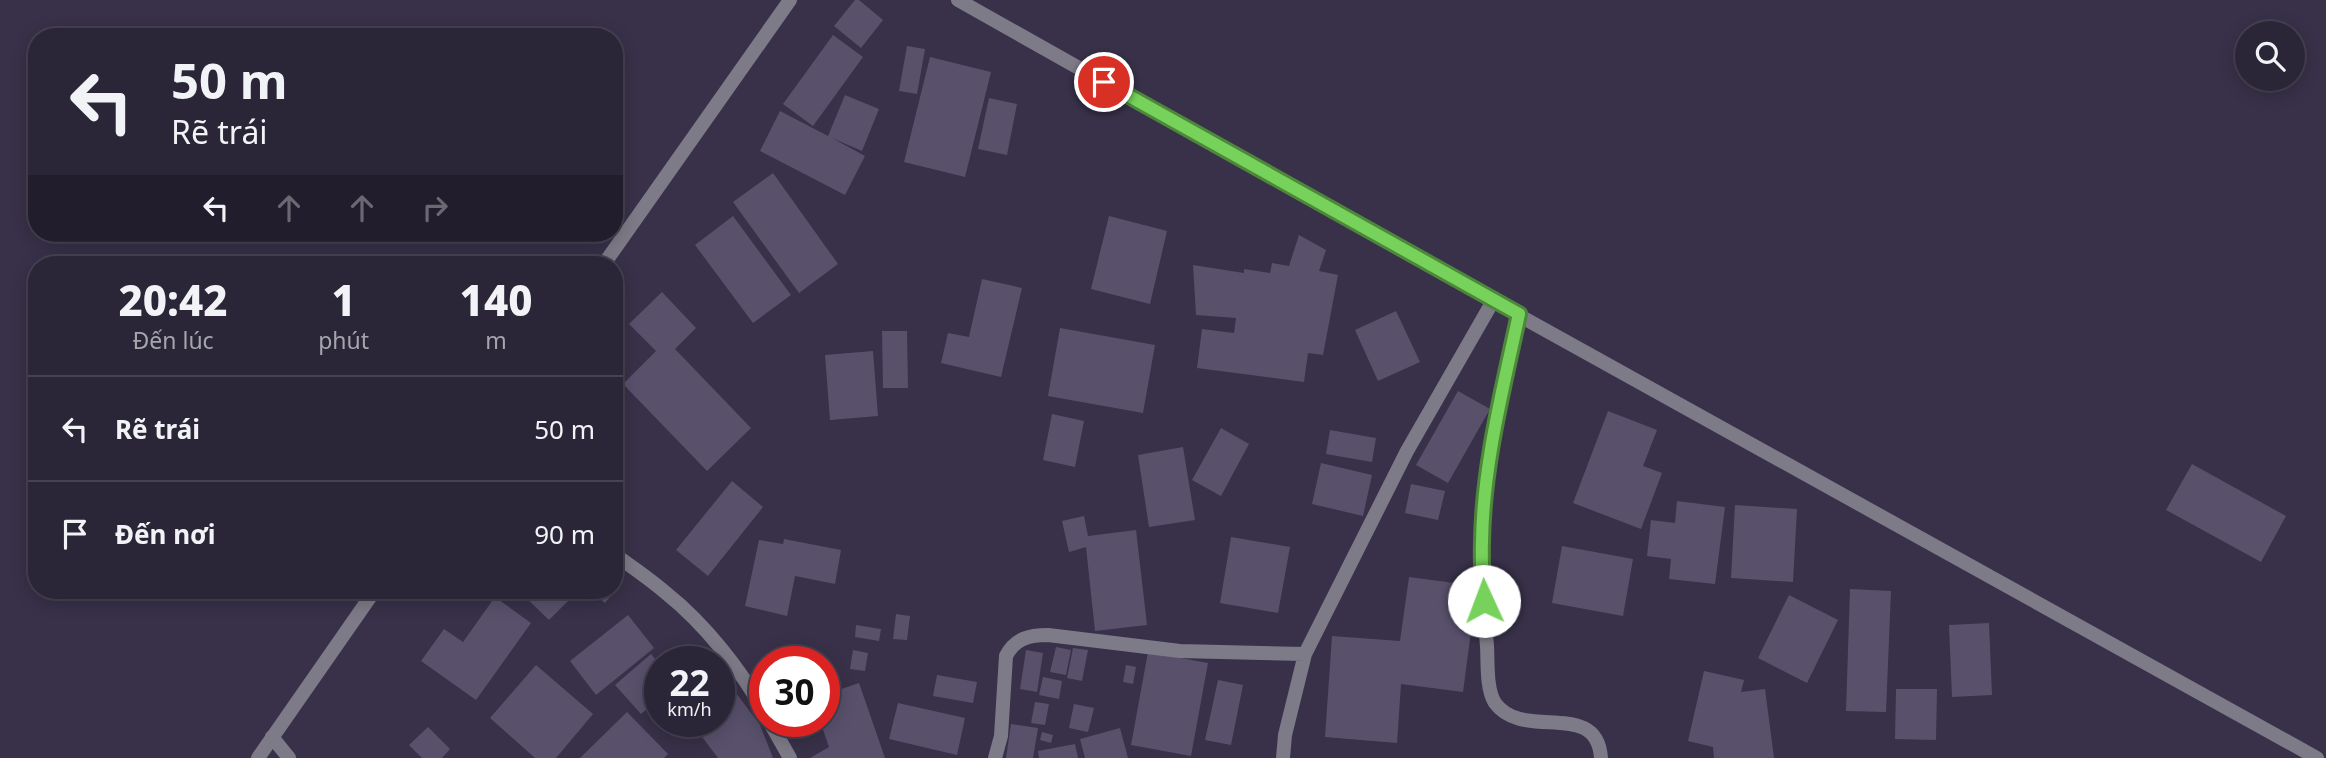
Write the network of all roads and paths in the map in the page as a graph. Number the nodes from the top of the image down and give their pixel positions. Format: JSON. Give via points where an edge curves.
{"nodes":[{"id":1,"x":790,"y":0,"type":"edge"},
{"id":2,"x":958,"y":0,"type":"edge"},
{"id":3,"x":623,"y":237,"type":"edge"},
{"id":4,"x":1493,"y":301,"type":"junction"},
{"id":5,"x":1519,"y":314,"type":"junction"},
{"id":6,"x":623,"y":561,"type":"edge"},
{"id":7,"x":369,"y":599,"type":"edge"},
{"id":8,"x":1305,"y":654,"type":"junction"},
{"id":9,"x":749,"y":688,"type":"edge"},
{"id":10,"x":272,"y":737,"type":"junction"},
{"id":11,"x":778,"y":737,"type":"edge"},
{"id":12,"x":258,"y":758,"type":"edge"},
{"id":13,"x":289,"y":758,"type":"edge"},
{"id":14,"x":790,"y":758,"type":"edge"},
{"id":15,"x":995,"y":758,"type":"edge"},
{"id":16,"x":1283,"y":758,"type":"edge"},
{"id":17,"x":1601,"y":758,"type":"edge"},
{"id":18,"x":2317,"y":758,"type":"edge"}],
"edges":[{"from":1,"to":3,"type":"street"},
{"from":2,"to":4,"type":"street"},
{"from":4,"to":5,"type":"street"},
{"from":4,"to":8,"type":"street","via":[[1407,451]]},
{"from":5,"to":17,"type":"street","via":[[1495,428],[1484,513],[1483,589],[1492,696],[1506,714],[1521,720],[1584,727],[1595,735]]},
{"from":5,"to":18,"type":"street"},
{"from":6,"to":9,"type":"street","via":[[668,594],[715,641]]},
{"from":7,"to":10,"type":"street"},
{"from":8,"to":15,"type":"street","via":[[1180,651],[1048,635],[1024,637],[1006,656],[1001,736]]},
{"from":8,"to":16,"type":"street"},
{"from":10,"to":12,"type":"street"},
{"from":10,"to":13,"type":"street"},
{"from":11,"to":14,"type":"street"}]}
